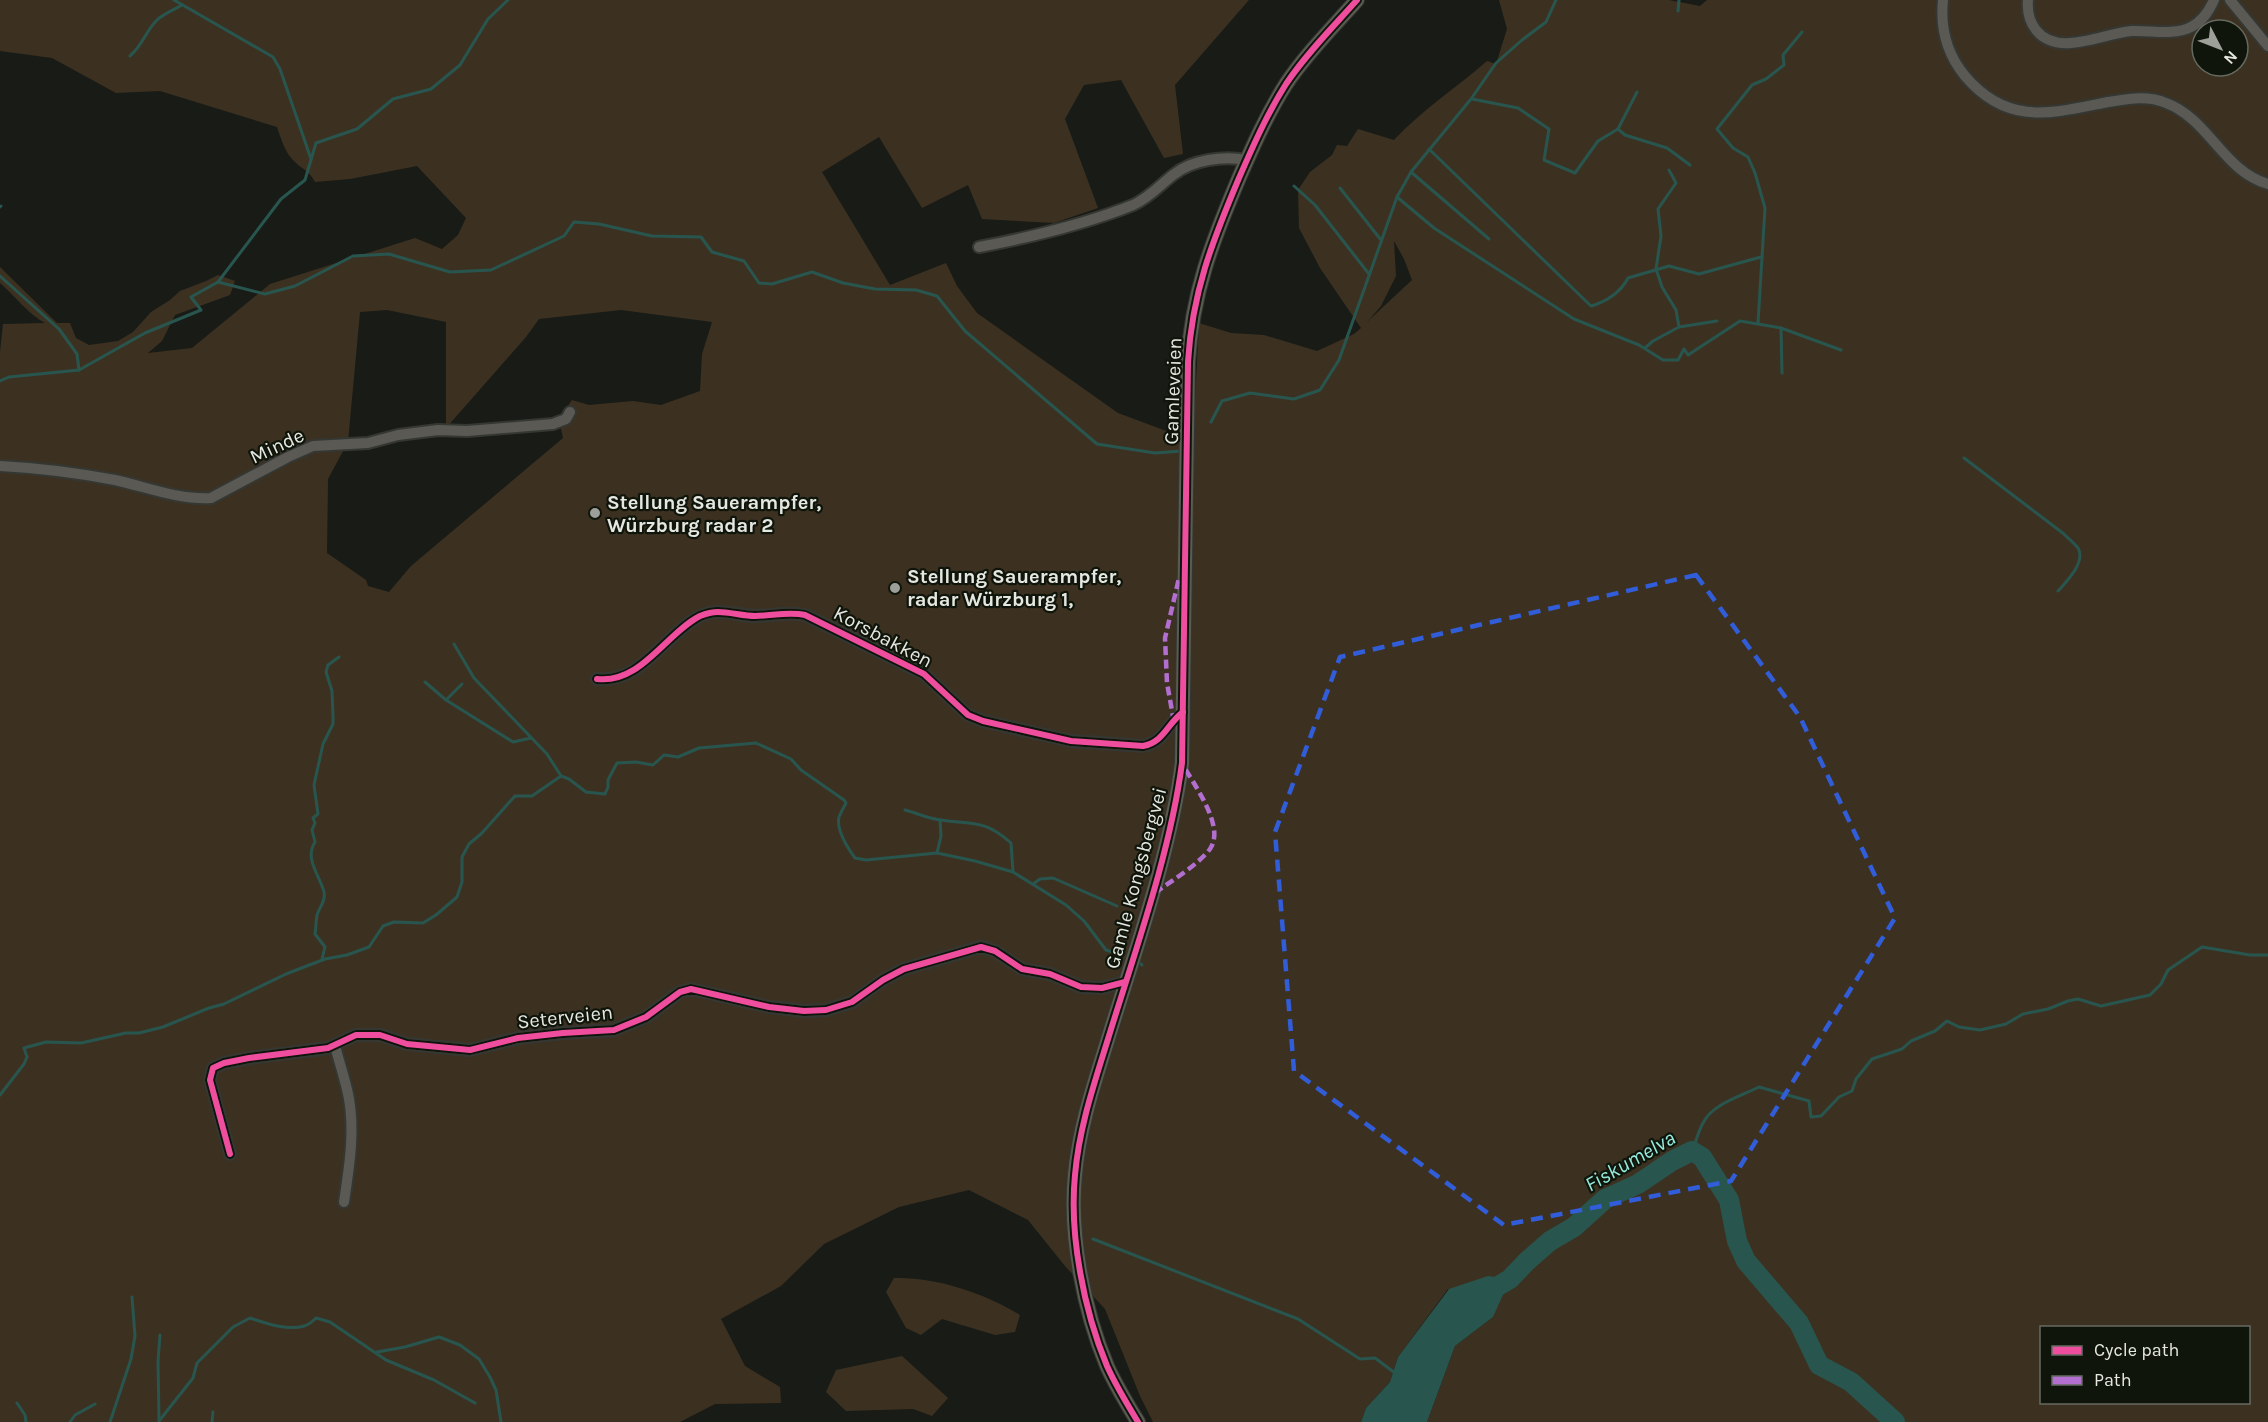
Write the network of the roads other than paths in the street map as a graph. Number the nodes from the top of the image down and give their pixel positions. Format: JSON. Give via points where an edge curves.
{"nodes":[{"id":1,"x":1357,"y":0,"type":"edge"},
{"id":2,"x":1943,"y":0,"type":"edge"},
{"id":3,"x":2028,"y":0,"type":"edge"},
{"id":4,"x":2214,"y":0,"type":"edge"},
{"id":5,"x":2230,"y":0,"type":"edge"},
{"id":6,"x":2268,"y":46,"type":"edge"},
{"id":7,"x":1247,"y":160,"type":"junction"},
{"id":8,"x":2268,"y":184,"type":"edge"},
{"id":9,"x":979,"y":247,"type":"dead end"},
{"id":10,"x":570,"y":412,"type":"dead end"},
{"id":11,"x":0,"y":466,"type":"edge"},
{"id":12,"x":597,"y":679,"type":"dead end"},
{"id":13,"x":1183,"y":684,"type":"joint"},
{"id":14,"x":1183,"y":712,"type":"junction"},
{"id":15,"x":1125,"y":982,"type":"junction"},
{"id":16,"x":334,"y":1045,"type":"junction"},
{"id":17,"x":230,"y":1154,"type":"dead end"},
{"id":18,"x":344,"y":1202,"type":"dead end"},
{"id":19,"x":1138,"y":1422,"type":"edge"}],
"edges":[{"from":1,"to":7,"type":"main road","name":"Gamleveien","via":[[1286,84]]},
{"from":2,"to":8,"type":"street","via":[[1943,34],[1955,61],[1980,91],[2000,104],[2049,114],[2129,98],[2161,101],[2191,117],[2244,174]]},
{"from":3,"to":4,"type":"street","via":[[2028,15],[2036,31],[2050,41],[2064,44],[2130,31],[2181,31],[2200,21]]},
{"from":5,"to":6,"type":"street"},
{"from":7,"to":9,"type":"street","via":[[1223,158],[1190,165],[1136,204],[1059,230]]},
{"from":7,"to":13,"type":"main road","name":"Gamleveien","via":[[1202,274],[1189,341]]},
{"from":10,"to":11,"type":"street","name":"Minde","via":[[566,419],[553,424],[429,431],[368,443],[313,447],[211,498],[198,499],[104,478]]},
{"from":12,"to":14,"type":"street","name":"Korsbakken","via":[[613,680],[628,674],[706,614],[796,613],[917,670],[968,715],[1007,727],[1071,741],[1143,746],[1162,737]]},
{"from":13,"to":14,"type":"main road","name":"Gamle Kongsbergvei"},
{"from":14,"to":15,"type":"main road","name":"Gamle Kongsbergvei","via":[[1179,788]]},
{"from":15,"to":16,"type":"street","name":"Seterveien","via":[[1101,988],[1081,987],[1050,974],[1022,969],[981,947],[904,969],[852,1002],[826,1010],[769,1008],[692,988],[680,992],[652,1014],[614,1030],[518,1038],[470,1050],[407,1044],[369,1034]]},
{"from":15,"to":19,"type":"main road","name":"Gamle Kongsbergvei","via":[[1086,1113],[1076,1158],[1074,1201],[1078,1254],[1091,1316],[1107,1364]]},
{"from":16,"to":17,"type":"street","name":"Seterveien","via":[[249,1058],[213,1068],[210,1080]]},
{"from":16,"to":18,"type":"street","via":[[351,1121]]}]}
